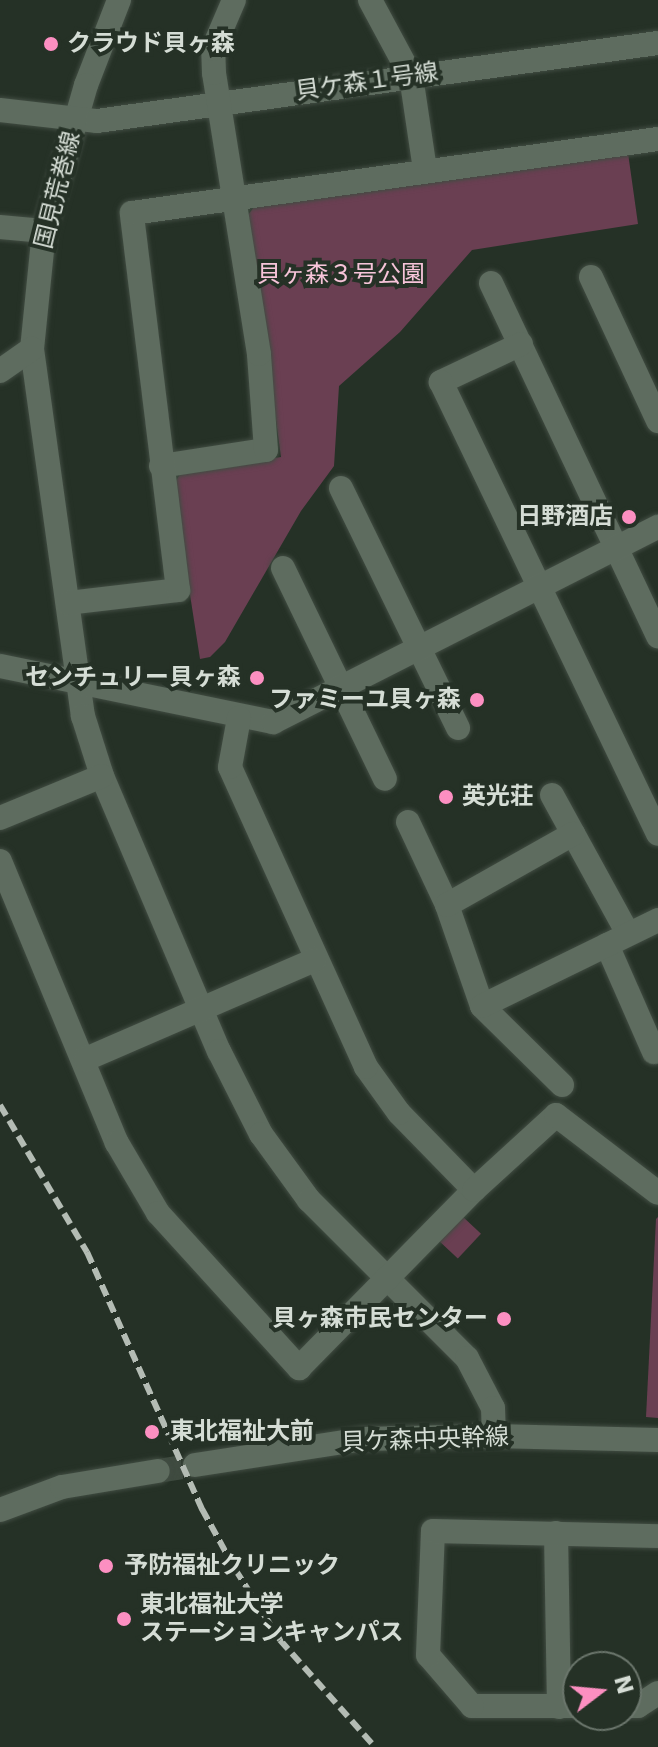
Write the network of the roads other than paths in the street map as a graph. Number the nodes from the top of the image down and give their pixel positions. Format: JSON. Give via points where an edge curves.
{"nodes":[{"id":1,"x":119,"y":0,"type":"edge"},
{"id":2,"x":234,"y":0,"type":"edge"},
{"id":3,"x":370,"y":0,"type":"edge"},
{"id":4,"x":658,"y":43,"type":"edge"},
{"id":5,"x":411,"y":76,"type":"junction"},
{"id":6,"x":220,"y":103,"type":"junction"},
{"id":7,"x":0,"y":110,"type":"edge"},
{"id":8,"x":75,"y":120,"type":"junction"},
{"id":9,"x":658,"y":139,"type":"edge"},
{"id":10,"x":425,"y":170,"type":"junction"},
{"id":11,"x":236,"y":197,"type":"junction"},
{"id":12,"x":0,"y":227,"type":"edge"},
{"id":13,"x":44,"y":231,"type":"junction"},
{"id":14,"x":591,"y":277,"type":"dead end"},
{"id":15,"x":491,"y":283,"type":"dead end"},
{"id":16,"x":521,"y":344,"type":"junction"},
{"id":17,"x":32,"y":349,"type":"junction"},
{"id":18,"x":0,"y":371,"type":"edge"},
{"id":19,"x":658,"y":421,"type":"edge"},
{"id":20,"x":161,"y":466,"type":"junction"},
{"id":21,"x":341,"y":488,"type":"dead end"},
{"id":22,"x":658,"y":527,"type":"edge"},
{"id":23,"x":614,"y":548,"type":"junction"},
{"id":24,"x":283,"y":568,"type":"dead end"},
{"id":25,"x":537,"y":588,"type":"junction"},
{"id":26,"x":68,"y":603,"type":"junction"},
{"id":27,"x":658,"y":637,"type":"edge"},
{"id":28,"x":418,"y":648,"type":"junction"},
{"id":29,"x":0,"y":666,"type":"edge"},
{"id":30,"x":78,"y":684,"type":"junction"},
{"id":31,"x":341,"y":687,"type":"junction"},
{"id":32,"x":239,"y":718,"type":"junction"},
{"id":33,"x":458,"y":728,"type":"dead end"},
{"id":34,"x":102,"y":776,"type":"junction"},
{"id":35,"x":385,"y":779,"type":"dead end"},
{"id":36,"x":552,"y":795,"type":"dead end"},
{"id":37,"x":0,"y":818,"type":"edge"},
{"id":38,"x":408,"y":822,"type":"dead end"},
{"id":39,"x":573,"y":834,"type":"junction"},
{"id":40,"x":658,"y":834,"type":"edge"},
{"id":41,"x":0,"y":861,"type":"edge"},
{"id":42,"x":447,"y":905,"type":"junction"},
{"id":43,"x":658,"y":920,"type":"edge"},
{"id":44,"x":618,"y":940,"type":"junction"},
{"id":45,"x":315,"y":960,"type":"junction"},
{"id":46,"x":482,"y":1006,"type":"junction"},
{"id":47,"x":201,"y":1009,"type":"junction"},
{"id":48,"x":654,"y":1052,"type":"dead end"},
{"id":49,"x":86,"y":1059,"type":"junction"},
{"id":50,"x":562,"y":1085,"type":"dead end"},
{"id":51,"x":474,"y":1190,"type":"junction"},
{"id":52,"x":658,"y":1193,"type":"edge"},
{"id":53,"x":388,"y":1279,"type":"junction"},
{"id":54,"x":494,"y":1436,"type":"junction"},
{"id":55,"x":658,"y":1440,"type":"edge"},
{"id":56,"x":195,"y":1465,"type":"tunnel mouth"},
{"id":57,"x":158,"y":1471,"type":"tunnel mouth"},
{"id":58,"x":0,"y":1510,"type":"edge"},
{"id":59,"x":556,"y":1533,"type":"junction"},
{"id":60,"x":658,"y":1536,"type":"edge"},
{"id":61,"x":564,"y":1651,"type":"edge"},
{"id":62,"x":562,"y":1706,"type":"edge"}],
"edges":[{"from":1,"to":8,"type":"street","name":"国見荒巻線"},
{"from":2,"to":6,"type":"street","via":[[213,49]]},
{"from":3,"to":5,"type":"street"},
{"from":4,"to":5,"type":"street","name":"貝ケ森１号線"},
{"from":5,"to":6,"type":"street","name":"貝ケ森１号線"},
{"from":5,"to":10,"type":"street"},
{"from":6,"to":8,"type":"street","name":"貝ケ森１号線"},
{"from":6,"to":11,"type":"street"},
{"from":7,"to":8,"type":"street","name":"貝ケ森１号線"},
{"from":8,"to":13,"type":"street","name":"国見荒巻線"},
{"from":9,"to":10,"type":"street"},
{"from":10,"to":11,"type":"street"},
{"from":11,"to":20,"type":"street","via":[[132,213]]},
{"from":11,"to":20,"type":"street","via":[[259,354],[266,450]]},
{"from":12,"to":13,"type":"street"},
{"from":13,"to":17,"type":"street","name":"国見荒巻線"},
{"from":14,"to":19,"type":"street"},
{"from":15,"to":16,"type":"street"},
{"from":16,"to":23,"type":"street"},
{"from":16,"to":25,"type":"street","via":[[441,382]]},
{"from":17,"to":18,"type":"street"},
{"from":17,"to":26,"type":"street","name":"国見荒巻線"},
{"from":20,"to":26,"type":"street","via":[[178,590]]},
{"from":21,"to":28,"type":"street"},
{"from":22,"to":23,"type":"street"},
{"from":23,"to":25,"type":"street"},
{"from":23,"to":27,"type":"street"},
{"from":24,"to":31,"type":"street"},
{"from":25,"to":28,"type":"street"},
{"from":25,"to":40,"type":"street"},
{"from":26,"to":30,"type":"street","name":"国見荒巻線"},
{"from":28,"to":31,"type":"street"},
{"from":28,"to":33,"type":"street"},
{"from":29,"to":30,"type":"street"},
{"from":30,"to":32,"type":"street"},
{"from":30,"to":34,"type":"street","name":"国見荒巻線"},
{"from":31,"to":32,"type":"street","via":[[273,722]]},
{"from":31,"to":35,"type":"street"},
{"from":32,"to":45,"type":"street","via":[[230,767]]},
{"from":34,"to":37,"type":"street"},
{"from":34,"to":47,"type":"street","name":"国見荒巻線"},
{"from":36,"to":39,"type":"street"},
{"from":38,"to":42,"type":"street"},
{"from":39,"to":42,"type":"street"},
{"from":39,"to":44,"type":"street"},
{"from":41,"to":49,"type":"street"},
{"from":42,"to":46,"type":"street"},
{"from":43,"to":44,"type":"street"},
{"from":44,"to":46,"type":"street"},
{"from":44,"to":48,"type":"street"},
{"from":45,"to":47,"type":"street"},
{"from":45,"to":51,"type":"street","via":[[366,1067],[399,1113]]},
{"from":46,"to":50,"type":"street"},
{"from":47,"to":49,"type":"street"},
{"from":47,"to":53,"type":"street","name":"国見荒巻線","via":[[239,1092],[285,1170]]},
{"from":49,"to":53,"type":"street","via":[[117,1143],[158,1213],[299,1368]]},
{"from":51,"to":52,"type":"street","via":[[556,1115]]},
{"from":51,"to":53,"type":"street"},
{"from":53,"to":54,"type":"street","name":"国見荒巻線","via":[[484,1382],[493,1408]]},
{"from":54,"to":55,"type":"street","name":"貝ケ森中央幹線"},
{"from":54,"to":56,"type":"street","name":"貝ケ森中央幹線","via":[[363,1439]]},
{"from":57,"to":58,"type":"street","via":[[62,1487]]},
{"from":59,"to":60,"type":"street"},
{"from":59,"to":61,"type":"street"},
{"from":59,"to":62,"type":"street","via":[[433,1531],[428,1655],[472,1706]]}]}
